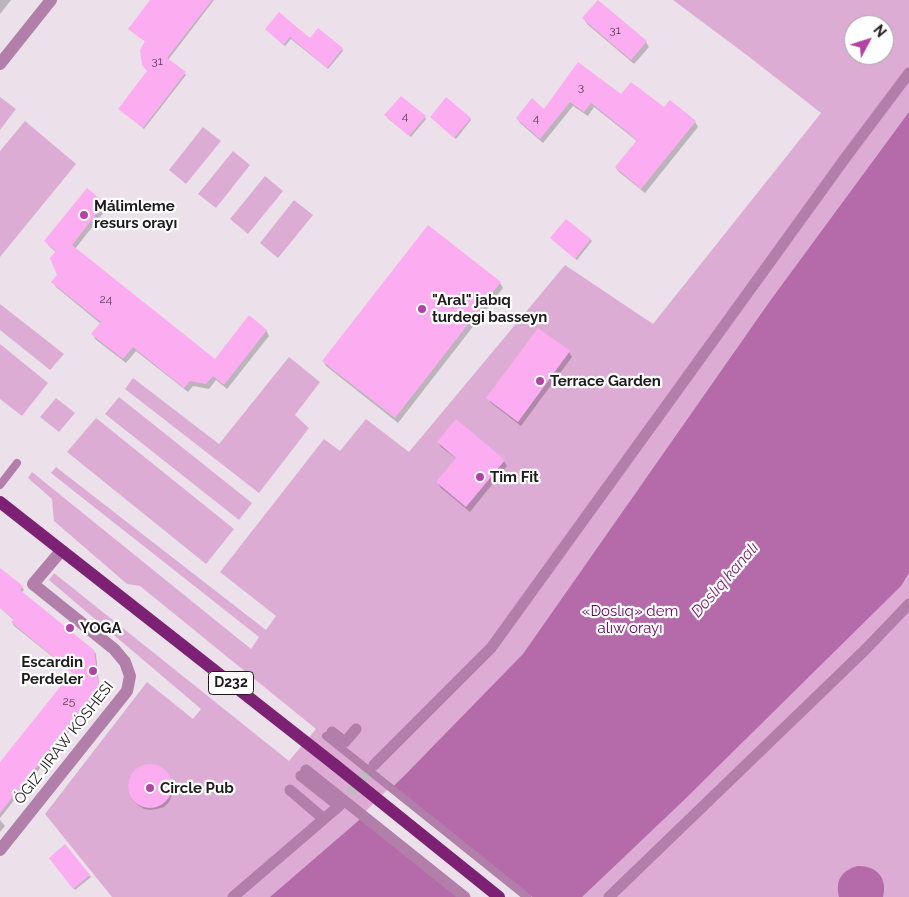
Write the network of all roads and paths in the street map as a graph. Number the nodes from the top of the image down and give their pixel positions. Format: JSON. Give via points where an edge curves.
{"nodes":[{"id":1,"x":51,"y":0,"type":"edge"},
{"id":2,"x":0,"y":64,"type":"edge"},
{"id":3,"x":909,"y":73,"type":"edge"},
{"id":4,"x":17,"y":463,"type":"dead end"},
{"id":5,"x":0,"y":485,"type":"edge"},
{"id":6,"x":0,"y":502,"type":"edge"},
{"id":7,"x":62,"y":550,"type":"junction"},
{"id":8,"x":909,"y":604,"type":"edge"},
{"id":9,"x":356,"y":729,"type":"dead end"},
{"id":10,"x":329,"y":734,"type":"joint"},
{"id":11,"x":374,"y":765,"type":"tunnel mouth"},
{"id":12,"x":290,"y":790,"type":"dead end"},
{"id":13,"x":324,"y":819,"type":"junction"},
{"id":14,"x":0,"y":850,"type":"edge"},
{"id":15,"x":233,"y":897,"type":"edge"},
{"id":16,"x":465,"y":897,"type":"edge"},
{"id":17,"x":499,"y":897,"type":"edge"},
{"id":18,"x":527,"y":897,"type":"edge"},
{"id":19,"x":610,"y":897,"type":"edge"}],
"edges":[{"from":1,"to":2,"type":"street"},
{"from":3,"to":11,"type":"street","via":[[491,648]]},
{"from":4,"to":5,"type":"lane"},
{"from":6,"to":7,"type":"main road","number":"D232"},
{"from":7,"to":14,"type":"street","via":[[34,584],[114,649],[125,662],[130,676],[127,690]]},
{"from":7,"to":17,"type":"main road","number":"D232","bridge":true},
{"from":8,"to":19,"type":"street"},
{"from":9,"to":10,"type":"street","via":[[345,742]]},
{"from":10,"to":18,"type":"lane","bridge":true},
{"from":12,"to":13,"type":"street"},
{"from":13,"to":15,"type":"street"},
{"from":13,"to":16,"type":"street","bridge":true,"via":[[338,806],[304,773]]}]}
